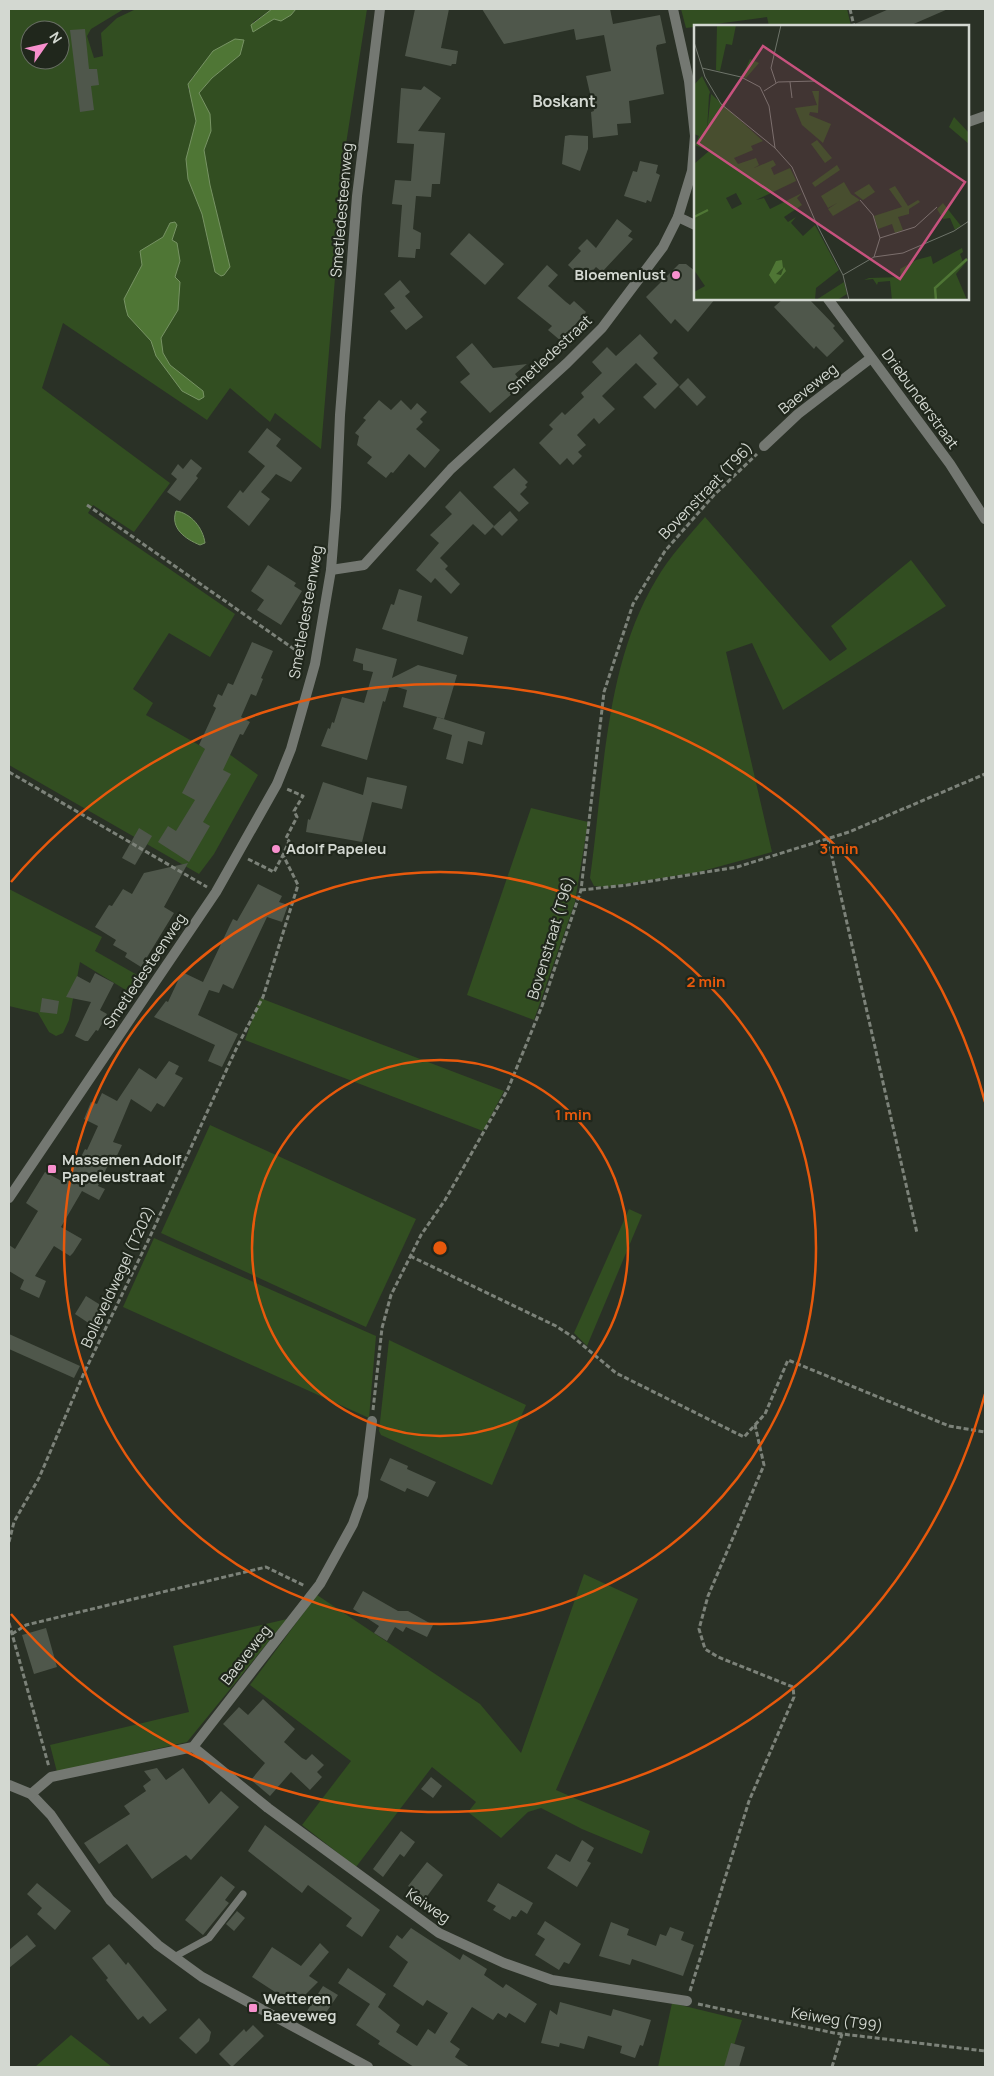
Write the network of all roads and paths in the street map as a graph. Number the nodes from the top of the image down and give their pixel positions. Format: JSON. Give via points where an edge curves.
{"nodes":[{"id":1,"x":380,"y":9,"type":"edge"},
{"id":2,"x":673,"y":9,"type":"edge"},
{"id":3,"x":850,"y":9,"type":"edge"},
{"id":4,"x":854,"y":25,"type":"edge"},
{"id":5,"x":985,"y":116,"type":"edge"},
{"id":6,"x":969,"y":122,"type":"edge"},
{"id":7,"x":694,"y":127,"type":"edge"},
{"id":8,"x":694,"y":148,"type":"edge"},
{"id":9,"x":678,"y":217,"type":"junction"},
{"id":10,"x":694,"y":225,"type":"edge"},
{"id":11,"x":829,"y":300,"type":"edge"},
{"id":12,"x":871,"y":358,"type":"junction"},
{"id":13,"x":764,"y":446,"type":"joint"},
{"id":14,"x":87,"y":505,"type":"dead end"},
{"id":15,"x":985,"y":519,"type":"edge"},
{"id":16,"x":331,"y":570,"type":"junction"},
{"id":17,"x":315,"y":664,"type":"junction"},
{"id":18,"x":9,"y":772,"type":"edge"},
{"id":19,"x":985,"y":774,"type":"edge"},
{"id":20,"x":277,"y":784,"type":"junction"},
{"id":21,"x":828,"y":839,"type":"junction"},
{"id":22,"x":238,"y":854,"type":"junction"},
{"id":23,"x":283,"y":855,"type":"junction"},
{"id":24,"x":581,"y":890,"type":"junction"},
{"id":25,"x":216,"y":892,"type":"junction"},
{"id":26,"x":9,"y":1198,"type":"edge"},
{"id":27,"x":917,"y":1233,"type":"dead end"},
{"id":28,"x":410,"y":1256,"type":"junction"},
{"id":29,"x":372,"y":1421,"type":"joint"},
{"id":30,"x":755,"y":1425,"type":"junction"},
{"id":31,"x":985,"y":1432,"type":"edge"},
{"id":32,"x":9,"y":1542,"type":"edge"},
{"id":33,"x":315,"y":1591,"type":"junction"},
{"id":34,"x":9,"y":1623,"type":"edge"},
{"id":35,"x":12,"y":1634,"type":"junction"},
{"id":36,"x":194,"y":1747,"type":"junction"},
{"id":37,"x":51,"y":1777,"type":"junction"},
{"id":38,"x":9,"y":1785,"type":"edge"},
{"id":39,"x":31,"y":1794,"type":"junction"},
{"id":40,"x":243,"y":1894,"type":"dead end"},
{"id":41,"x":174,"y":1957,"type":"junction"},
{"id":42,"x":687,"y":2001,"type":"junction"},
{"id":43,"x":842,"y":2034,"type":"junction"},
{"id":44,"x":985,"y":2052,"type":"edge"},
{"id":45,"x":368,"y":2067,"type":"edge"},
{"id":46,"x":832,"y":2067,"type":"edge"}],
"edges":[{"from":1,"to":16,"type":"street","name":"Smetledesteenweg","via":[[357,196]]},
{"from":2,"to":7,"type":"street","name":"Smetledestraat","via":[[689,81]]},
{"from":3,"to":4,"type":"path"},
{"from":5,"to":6,"type":"street"},
{"from":8,"to":9,"type":"street","name":"Smetledestraat","via":[[692,171]]},
{"from":9,"to":10,"type":"street"},
{"from":9,"to":16,"type":"street","name":"Smetledestraat","via":[[663,247],[595,335],[567,364],[450,469],[364,565]]},
{"from":11,"to":12,"type":"street","name":"Driebunderstraat"},
{"from":12,"to":13,"type":"street","name":"Baeveweg","via":[[798,414]]},
{"from":12,"to":15,"type":"street","name":"Driebunderstraat","via":[[950,464]]},
{"from":13,"to":24,"type":"path","name":"Bovenstraat (T96)","via":[[714,495],[665,551],[633,604],[604,692]]},
{"from":14,"to":17,"type":"path"},
{"from":16,"to":17,"type":"street","name":"Smetledesteenweg"},
{"from":17,"to":20,"type":"street","name":"Smetledesteenweg","via":[[291,749]]},
{"from":18,"to":25,"type":"path"},
{"from":19,"to":21,"type":"path"},
{"from":20,"to":22,"type":"street","name":"Smetledesteenweg"},
{"from":20,"to":23,"type":"path","via":[[303,796],[294,811],[297,817],[286,838],[289,841]]},
{"from":21,"to":24,"type":"path","via":[[738,867]]},
{"from":21,"to":27,"type":"path"},
{"from":22,"to":23,"type":"path","via":[[274,872]]},
{"from":22,"to":25,"type":"street","name":"Smetledesteenweg"},
{"from":23,"to":32,"type":"path","name":"Bolleveldwegel (T202)","via":[[298,885],[263,997],[84,1374],[39,1478],[14,1522]]},
{"from":24,"to":28,"type":"path","name":"Bovenstraat (T96)","via":[[542,1006],[508,1089]]},
{"from":25,"to":26,"type":"street","name":"Smetledesteenweg"},
{"from":28,"to":29,"type":"path","name":"Bovenstraat (T96)","via":[[391,1296],[382,1328]]},
{"from":28,"to":30,"type":"path","via":[[556,1326],[616,1374],[648,1390],[744,1436]]},
{"from":29,"to":33,"type":"street","name":"Baeveweg","via":[[363,1496],[352,1524]]},
{"from":30,"to":31,"type":"path","via":[[765,1414],[788,1360],[949,1426]]},
{"from":30,"to":42,"type":"path","via":[[764,1465],[708,1596],[699,1628],[705,1649],[718,1658],[793,1687],[794,1698],[749,1800]]},
{"from":33,"to":35,"type":"path","via":[[266,1568],[26,1625]]},
{"from":33,"to":36,"type":"street","name":"Baeveweg"},
{"from":34,"to":35,"type":"path"},
{"from":35,"to":37,"type":"path"},
{"from":36,"to":37,"type":"street"},
{"from":36,"to":42,"type":"street","name":"Keiweg","via":[[268,1808],[439,1933],[504,1963],[552,1980]]},
{"from":37,"to":39,"type":"street"},
{"from":38,"to":39,"type":"street"},
{"from":39,"to":41,"type":"street","via":[[51,1815],[110,1900]]},
{"from":40,"to":41,"type":"lane","via":[[209,1938]]},
{"from":41,"to":45,"type":"street","via":[[202,1977]]},
{"from":42,"to":43,"type":"path","name":"Keiweg (T99)"},
{"from":43,"to":44,"type":"path","name":"Keiweg (T99)"},
{"from":43,"to":46,"type":"path"}]}
